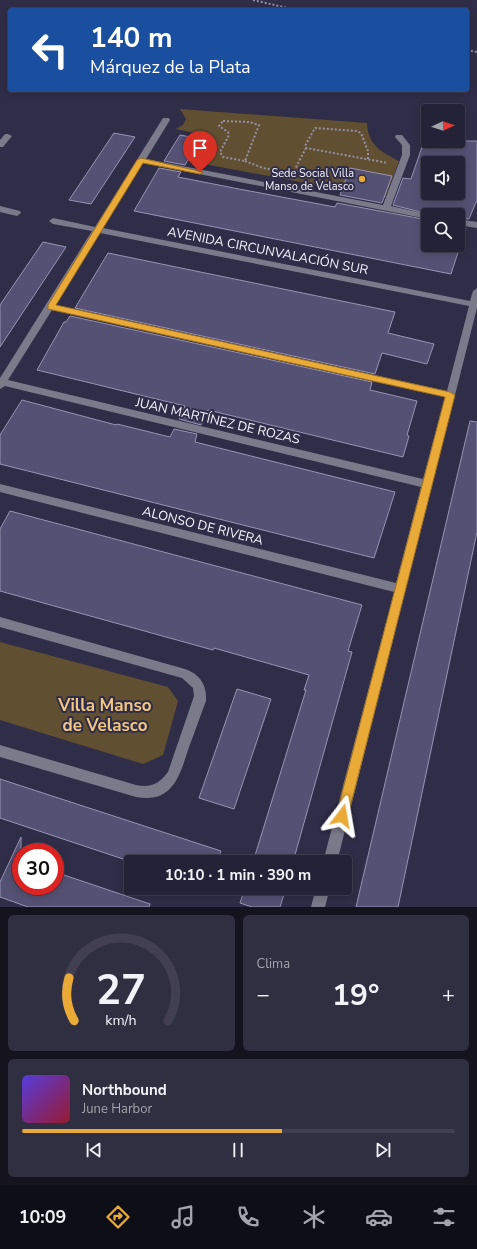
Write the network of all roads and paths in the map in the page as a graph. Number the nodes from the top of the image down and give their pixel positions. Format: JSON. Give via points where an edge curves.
{"nodes":[{"id":1,"x":253,"y":0,"type":"edge"},
{"id":2,"x":287,"y":8,"type":"edge"},
{"id":3,"x":166,"y":120,"type":"dead end"},
{"id":4,"x":8,"y":136,"type":"dead end"},
{"id":5,"x":399,"y":137,"type":"dead end"},
{"id":6,"x":0,"y":146,"type":"edge"},
{"id":7,"x":306,"y":148,"type":"junction"},
{"id":8,"x":368,"y":159,"type":"junction"},
{"id":9,"x":141,"y":160,"type":"junction"},
{"id":10,"x":246,"y":161,"type":"junction"},
{"id":11,"x":402,"y":166,"type":"junction"},
{"id":12,"x":386,"y":208,"type":"junction"},
{"id":13,"x":0,"y":209,"type":"edge"},
{"id":14,"x":17,"y":213,"type":"dead end"},
{"id":15,"x":421,"y":215,"type":"edge"},
{"id":16,"x":53,"y":221,"type":"dead end"},
{"id":17,"x":465,"y":223,"type":"edge"},
{"id":18,"x":477,"y":225,"type":"edge"},
{"id":19,"x":98,"y":230,"type":"junction"},
{"id":20,"x":477,"y":291,"type":"edge"},
{"id":21,"x":475,"y":305,"type":"edge"},
{"id":22,"x":51,"y":307,"type":"junction"},
{"id":23,"x":1,"y":384,"type":"edge"},
{"id":24,"x":450,"y":395,"type":"junction"},
{"id":25,"x":427,"y":484,"type":"junction"},
{"id":26,"x":0,"y":488,"type":"edge"},
{"id":27,"x":400,"y":589,"type":"junction"},
{"id":28,"x":0,"y":622,"type":"edge"},
{"id":29,"x":0,"y":751,"type":"edge"},
{"id":30,"x":332,"y":855,"type":"edge"},
{"id":31,"x":321,"y":895,"type":"edge"},
{"id":32,"x":318,"y":907,"type":"edge"}],
"edges":[{"from":1,"to":2,"type":"path"},
{"from":3,"to":9,"type":"street"},
{"from":4,"to":6,"type":"street"},
{"from":5,"to":11,"type":"street","via":[[407,150]]},
{"from":7,"to":8,"type":"path"},
{"from":7,"to":8,"type":"path","via":[[315,128],[354,130],[361,133],[368,151]]},
{"from":7,"to":10,"type":"path","via":[[293,173],[263,168]]},
{"from":8,"to":11,"type":"path"},
{"from":9,"to":12,"type":"street"},
{"from":9,"to":19,"type":"street"},
{"from":10,"to":10,"type":"path","via":[[223,157],[220,154],[229,135],[220,128],[221,122],[242,121],[259,125],[247,152]]},
{"from":11,"to":12,"type":"street"},
{"from":12,"to":15,"type":"street"},
{"from":13,"to":14,"type":"street"},
{"from":16,"to":19,"type":"street","name":"AVENIDA CIRCUNVALACIÓN SUR"},
{"from":17,"to":18,"type":"street"},
{"from":19,"to":21,"type":"street","name":"AVENIDA CIRCUNVALACIÓN SUR"},
{"from":19,"to":22,"type":"street"},
{"from":20,"to":21,"type":"street"},
{"from":21,"to":24,"type":"street"},
{"from":22,"to":23,"type":"street"},
{"from":22,"to":24,"type":"street"},
{"from":23,"to":25,"type":"street","name":"JUAN MARTÍNEZ DE ROZAS"},
{"from":24,"to":25,"type":"street"},
{"from":25,"to":27,"type":"street"},
{"from":26,"to":27,"type":"street","name":"ALONSO DE RIVERA"},
{"from":27,"to":30,"type":"street"},
{"from":28,"to":29,"type":"street","via":[[185,674],[199,684],[201,692],[173,776],[167,785],[158,791],[136,791]]},
{"from":31,"to":32,"type":"street"}]}
